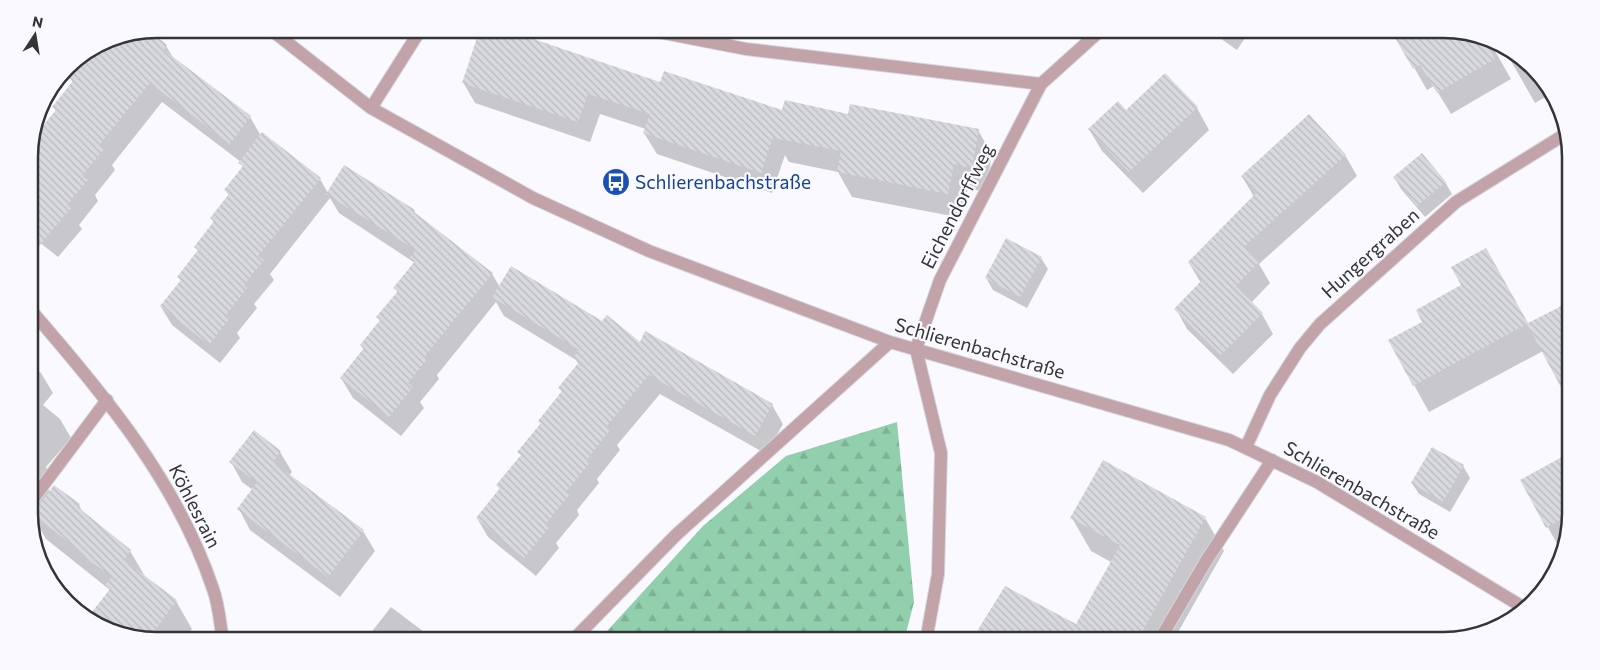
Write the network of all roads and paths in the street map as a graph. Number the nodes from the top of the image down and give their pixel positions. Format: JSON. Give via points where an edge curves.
{"nodes":[{"id":1,"x":282,"y":38,"type":"edge"},
{"id":2,"x":415,"y":38,"type":"edge"},
{"id":3,"x":689,"y":38,"type":"edge"},
{"id":4,"x":1092,"y":38,"type":"edge"},
{"id":5,"x":1041,"y":84,"type":"junction"},
{"id":6,"x":371,"y":108,"type":"junction"},
{"id":7,"x":1561,"y":137,"type":"edge"},
{"id":8,"x":38,"y":319,"type":"edge"},
{"id":9,"x":890,"y":342,"type":"junction"},
{"id":10,"x":916,"y":349,"type":"junction"},
{"id":11,"x":107,"y":400,"type":"junction"},
{"id":12,"x":1246,"y":447,"type":"junction"},
{"id":13,"x":1272,"y":460,"type":"junction"},
{"id":14,"x":38,"y":491,"type":"edge"},
{"id":15,"x":1520,"y":605,"type":"edge"},
{"id":16,"x":221,"y":632,"type":"edge"},
{"id":17,"x":581,"y":632,"type":"edge"},
{"id":18,"x":928,"y":632,"type":"edge"},
{"id":19,"x":1164,"y":632,"type":"edge"}],
"edges":[{"from":1,"to":6,"type":"street","name":"Schlierenbachstraße"},
{"from":2,"to":6,"type":"street"},
{"from":3,"to":5,"type":"street","via":[[746,49]]},
{"from":4,"to":5,"type":"street","name":"Eichendorffweg"},
{"from":5,"to":10,"type":"street","name":"Eichendorffweg","via":[[940,280]]},
{"from":6,"to":9,"type":"street","name":"Schlierenbachstraße","via":[[533,198],[649,251]]},
{"from":7,"to":12,"type":"street","name":"Hungergraben","via":[[1456,202],[1320,324],[1300,348],[1270,395]]},
{"from":8,"to":11,"type":"street","name":"Köhlesrain"},
{"from":9,"to":10,"type":"street","name":"Schlierenbachstraße"},
{"from":9,"to":17,"type":"street","via":[[676,535]]},
{"from":10,"to":12,"type":"street","name":"Schlierenbachstraße"},
{"from":10,"to":18,"type":"street","via":[[941,454],[938,574]]},
{"from":11,"to":14,"type":"street"},
{"from":11,"to":16,"type":"street","name":"Köhlesrain","via":[[154,465],[188,525],[214,590]]},
{"from":12,"to":13,"type":"street","name":"Schlierenbachstraße"},
{"from":13,"to":15,"type":"street","name":"Schlierenbachstraße","via":[[1317,482]]},
{"from":13,"to":19,"type":"street"}]}
